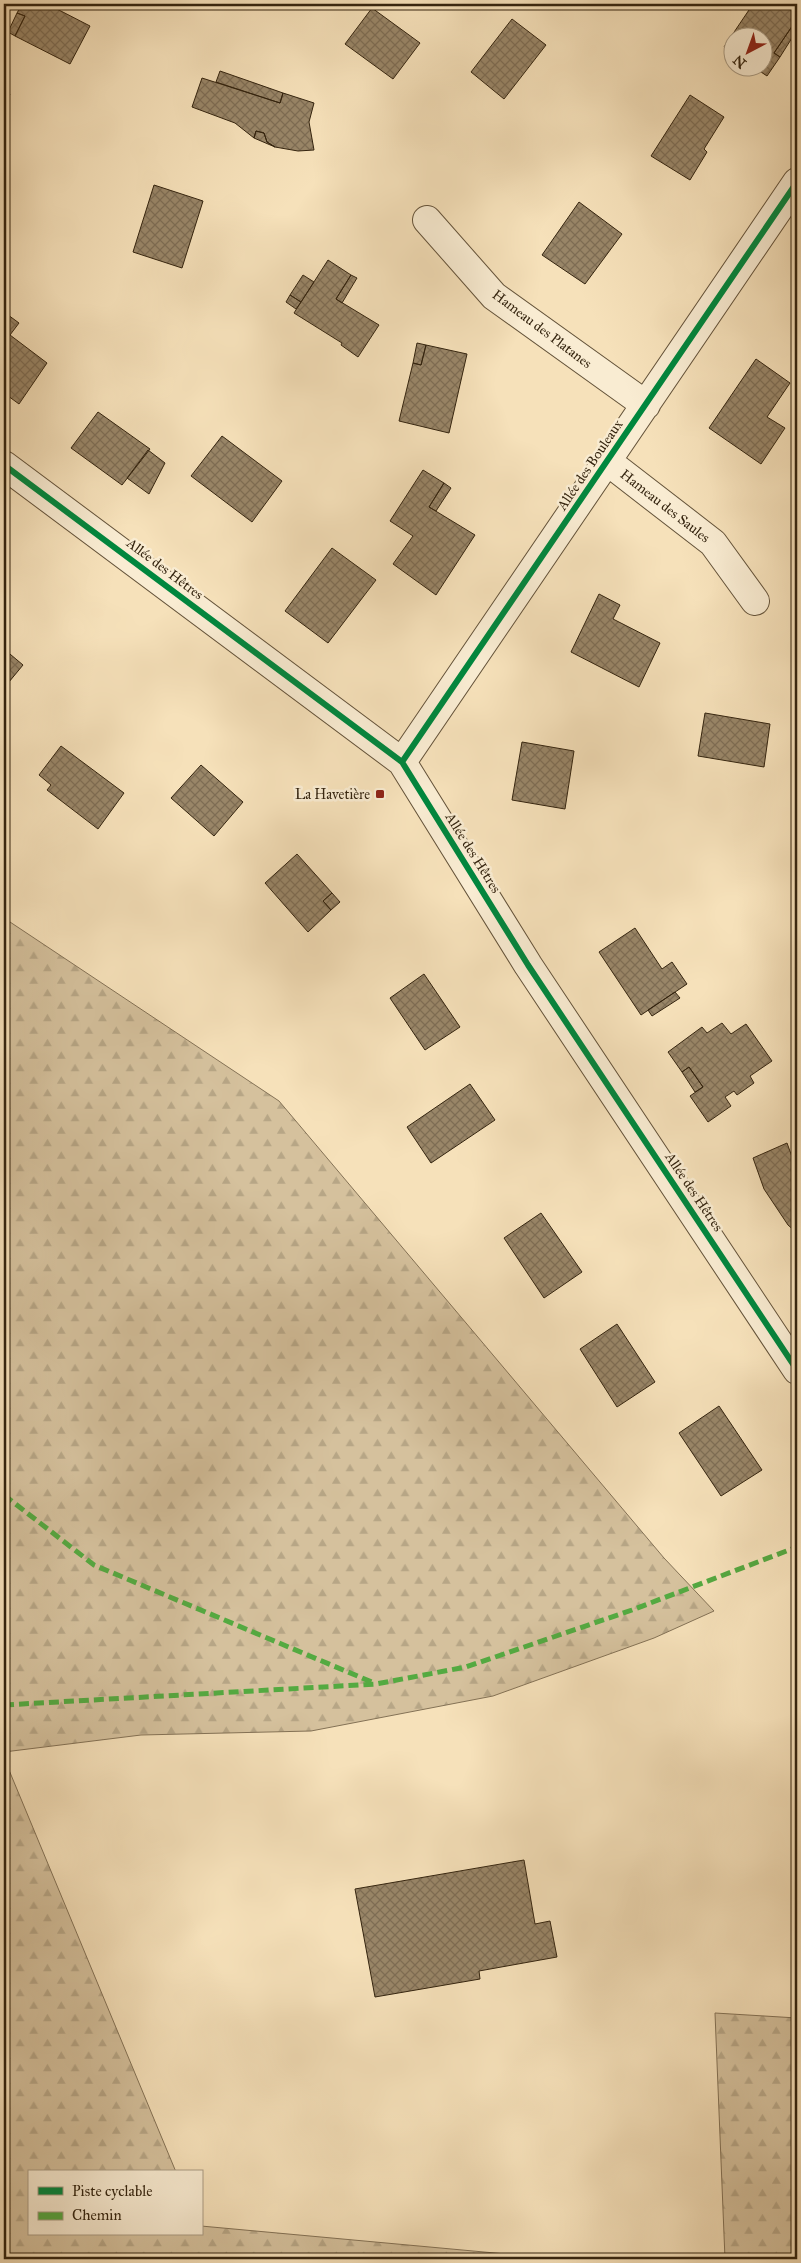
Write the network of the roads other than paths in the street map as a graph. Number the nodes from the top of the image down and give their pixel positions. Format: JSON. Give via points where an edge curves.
{"nodes":[{"id":1,"x":797,"y":182,"type":"edge"},
{"id":2,"x":427,"y":220,"type":"dead end"},
{"id":3,"x":646,"y":406,"type":"junction"},
{"id":4,"x":608,"y":461,"type":"junction"},
{"id":5,"x":4,"y":466,"type":"edge"},
{"id":6,"x":755,"y":601,"type":"dead end"},
{"id":7,"x":402,"y":762,"type":"junction"},
{"id":8,"x":797,"y":1370,"type":"edge"}],
"edges":[{"from":1,"to":3,"type":"street","name":"Allée des Bouleaux"},
{"from":2,"to":3,"type":"street","name":"Hameau des Platanes","via":[[494,296]]},
{"from":3,"to":4,"type":"street","name":"Allée des Bouleaux"},
{"from":4,"to":6,"type":"street","name":"Hameau des Saules","via":[[713,543]]},
{"from":4,"to":7,"type":"street","name":"Allée des Bouleaux"},
{"from":5,"to":7,"type":"street","name":"Allée des Hêtres"},
{"from":7,"to":8,"type":"street","name":"Allée des Hêtres","via":[[528,965]]}]}
